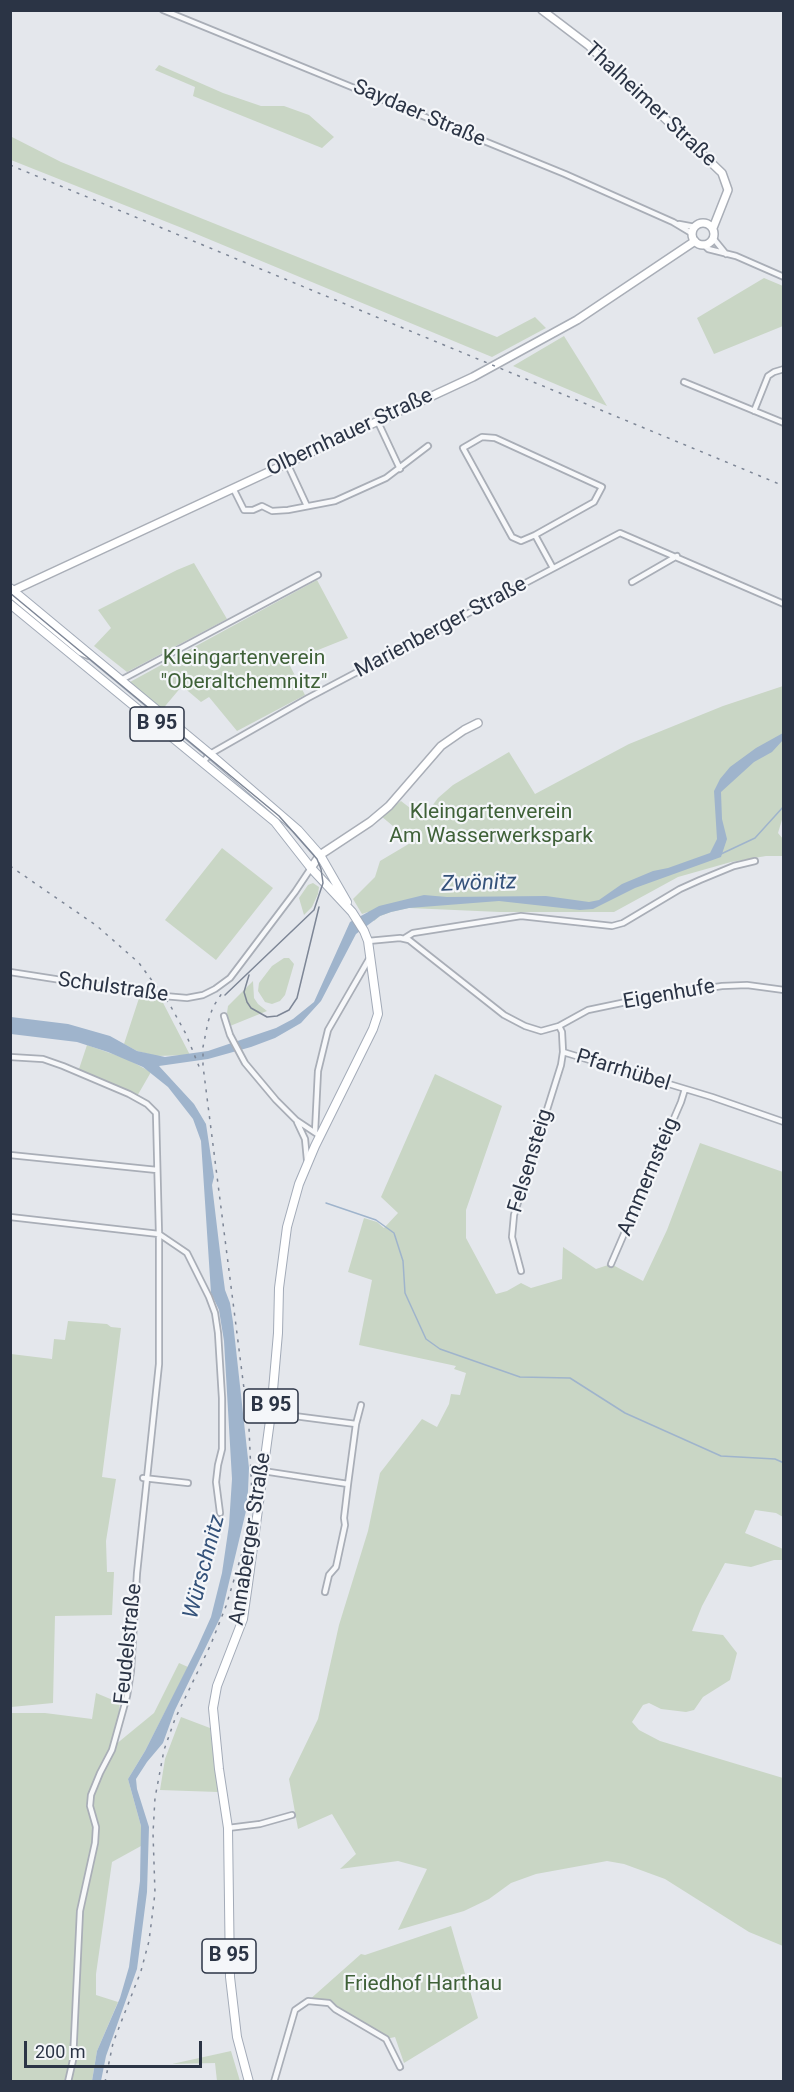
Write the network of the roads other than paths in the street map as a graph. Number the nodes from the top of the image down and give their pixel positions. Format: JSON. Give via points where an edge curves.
{"nodes":[{"id":1,"x":163,"y":10,"type":"edge"},
{"id":2,"x":542,"y":10,"type":"edge"},
{"id":3,"x":710,"y":226,"type":"junction"},
{"id":4,"x":694,"y":235,"type":"junction"},
{"id":5,"x":713,"y":238,"type":"junction"},
{"id":6,"x":703,"y":244,"type":"junction"},
{"id":7,"x":726,"y":254,"type":"junction"},
{"id":8,"x":783,"y":277,"type":"edge"},
{"id":9,"x":783,"y":369,"type":"edge"},
{"id":10,"x":684,"y":382,"type":"dead end"},
{"id":11,"x":754,"y":411,"type":"junction"},
{"id":12,"x":377,"y":420,"type":"junction"},
{"id":13,"x":783,"y":423,"type":"edge"},
{"id":14,"x":428,"y":446,"type":"dead end"},
{"id":15,"x":287,"y":463,"type":"junction"},
{"id":16,"x":400,"y":469,"type":"junction"},
{"id":17,"x":233,"y":487,"type":"junction"},
{"id":18,"x":307,"y":506,"type":"junction"},
{"id":19,"x":535,"y":535,"type":"junction"},
{"id":20,"x":678,"y":556,"type":"junction"},
{"id":21,"x":553,"y":568,"type":"junction"},
{"id":22,"x":318,"y":575,"type":"dead end"},
{"id":23,"x":632,"y":582,"type":"dead end"},
{"id":24,"x":11,"y":591,"type":"edge"},
{"id":25,"x":10,"y":604,"type":"edge"},
{"id":26,"x":783,"y":604,"type":"edge"},
{"id":27,"x":121,"y":680,"type":"junction"},
{"id":28,"x":478,"y":723,"type":"dead end"},
{"id":29,"x":210,"y":754,"type":"junction"},
{"id":30,"x":203,"y":762,"type":"junction"},
{"id":31,"x":320,"y":855,"type":"junction"},
{"id":32,"x":754,"y":861,"type":"dead end"},
{"id":33,"x":311,"y":868,"type":"junction"},
{"id":34,"x":354,"y":914,"type":"junction"},
{"id":35,"x":405,"y":938,"type":"junction"},
{"id":36,"x":368,"y":941,"type":"junction"},
{"id":37,"x":370,"y":958,"type":"junction"},
{"id":38,"x":10,"y":972,"type":"edge"},
{"id":39,"x":783,"y":990,"type":"edge"},
{"id":40,"x":224,"y":1016,"type":"dead end"},
{"id":41,"x":559,"y":1026,"type":"junction"},
{"id":42,"x":563,"y":1052,"type":"junction"},
{"id":43,"x":10,"y":1057,"type":"edge"},
{"id":44,"x":685,"y":1089,"type":"junction"},
{"id":45,"x":296,"y":1119,"type":"junction"},
{"id":46,"x":783,"y":1122,"type":"edge"},
{"id":47,"x":317,"y":1134,"type":"junction"},
{"id":48,"x":10,"y":1155,"type":"edge"},
{"id":49,"x":308,"y":1164,"type":"junction"},
{"id":50,"x":157,"y":1170,"type":"junction"},
{"id":51,"x":10,"y":1217,"type":"edge"},
{"id":52,"x":159,"y":1233,"type":"junction"},
{"id":53,"x":611,"y":1264,"type":"dead end"},
{"id":54,"x":521,"y":1271,"type":"dead end"},
{"id":55,"x":361,"y":1405,"type":"dead end"},
{"id":56,"x":271,"y":1413,"type":"junction"},
{"id":57,"x":356,"y":1424,"type":"junction"},
{"id":58,"x":263,"y":1471,"type":"junction"},
{"id":59,"x":145,"y":1479,"type":"junction"},
{"id":60,"x":188,"y":1483,"type":"dead end"},
{"id":61,"x":348,"y":1484,"type":"junction"},
{"id":62,"x":220,"y":1513,"type":"dead end"},
{"id":63,"x":325,"y":1592,"type":"dead end"},
{"id":64,"x":292,"y":1815,"type":"dead end"},
{"id":65,"x":228,"y":1828,"type":"junction"},
{"id":66,"x":400,"y":2067,"type":"dead end"},
{"id":67,"x":68,"y":2082,"type":"edge"},
{"id":68,"x":249,"y":2082,"type":"edge"},
{"id":69,"x":274,"y":2082,"type":"edge"}],
"edges":[{"from":1,"to":4,"type":"street","name":"Saydaer Straße","via":[[565,174]]},
{"from":2,"to":3,"type":"street","name":"Thalheimer Straße","via":[[588,45],[722,173],[728,190],[726,199]]},
{"from":3,"to":4,"type":"street","via":[[700,223]]},
{"from":3,"to":5,"type":"street"},
{"from":4,"to":6,"type":"street"},
{"from":4,"to":12,"type":"street","name":"Olbernhauer Straße","via":[[628,287],[577,320],[473,377]]},
{"from":5,"to":6,"type":"street"},
{"from":5,"to":7,"type":"street"},
{"from":6,"to":7,"type":"street"},
{"from":7,"to":8,"type":"street"},
{"from":9,"to":11,"type":"street","via":[[768,376]]},
{"from":10,"to":11,"type":"street"},
{"from":11,"to":13,"type":"street"},
{"from":12,"to":15,"type":"street","name":"Olbernhauer Straße"},
{"from":12,"to":16,"type":"street"},
{"from":14,"to":16,"type":"street"},
{"from":15,"to":17,"type":"street","name":"Olbernhauer Straße"},
{"from":15,"to":18,"type":"street"},
{"from":16,"to":18,"type":"street","via":[[342,499]]},
{"from":17,"to":18,"type":"street","via":[[244,510]]},
{"from":17,"to":24,"type":"street","name":"Olbernhauer Straße"},
{"from":19,"to":19,"type":"street","via":[[594,502],[602,487],[495,438],[482,437],[463,448],[512,537],[521,541]]},
{"from":19,"to":21,"type":"street"},
{"from":20,"to":21,"type":"street","name":"Marienberger Straße","via":[[620,532]]},
{"from":20,"to":23,"type":"street"},
{"from":20,"to":26,"type":"street"},
{"from":21,"to":29,"type":"street","name":"Marienberger Straße"},
{"from":22,"to":27,"type":"street"},
{"from":24,"to":27,"type":"main road","name":"Annaberger Straße","number":"B 95"},
{"from":25,"to":30,"type":"main road","name":"Annaberger Straße","number":"B 95"},
{"from":27,"to":29,"type":"main road","name":"Annaberger Straße","number":"B 95"},
{"from":28,"to":31,"type":"street","via":[[441,746],[370,822]]},
{"from":29,"to":30,"type":"street","name":"Marienberger Straße"},
{"from":29,"to":31,"type":"main road","name":"Annaberger Straße","number":"B 95","via":[[298,830]]},
{"from":30,"to":33,"type":"main road","name":"Annaberger Straße","number":"B 95","via":[[275,822]]},
{"from":31,"to":33,"type":"street"},
{"from":31,"to":34,"type":"main road","name":"Annaberger Straße","number":"B 95"},
{"from":32,"to":35,"type":"street","via":[[700,879],[612,926],[521,916],[413,933]]},
{"from":33,"to":34,"type":"main road","name":"Annaberger Straße","number":"B 95"},
{"from":33,"to":38,"type":"street","name":"Schulstraße","via":[[235,971],[215,989],[195,997],[172,997]]},
{"from":34,"to":36,"type":"main road","name":"Annaberger Straße","number":"B 95"},
{"from":35,"to":36,"type":"street"},
{"from":35,"to":41,"type":"street","name":"Pfarrhübel","via":[[504,1016],[542,1031]]},
{"from":36,"to":37,"type":"main road","name":"Annaberger Straße","number":"B 95"},
{"from":37,"to":47,"type":"street","via":[[328,1030],[318,1071]]},
{"from":37,"to":47,"type":"main road","name":"Annaberger Straße","number":"B 95","via":[[378,1014]]},
{"from":39,"to":41,"type":"street","name":"Eigenhufe","via":[[747,985],[672,993],[588,1010]]},
{"from":40,"to":45,"type":"street","via":[[245,1064]]},
{"from":41,"to":42,"type":"street","name":"Pfarrhübel"},
{"from":42,"to":44,"type":"street","name":"Pfarrhübel"},
{"from":42,"to":54,"type":"street","name":"Felsensteig","via":[[514,1215],[512,1237]]},
{"from":43,"to":50,"type":"street","name":"Feudelstraße","via":[[43,1059],[147,1104],[156,1113]]},
{"from":44,"to":46,"type":"street","name":"Pfarrhübel"},
{"from":44,"to":53,"type":"street","name":"Ammernsteig"},
{"from":45,"to":47,"type":"street"},
{"from":45,"to":49,"type":"street","via":[[305,1140]]},
{"from":47,"to":49,"type":"main road","name":"Annaberger Straße","number":"B 95"},
{"from":48,"to":50,"type":"street"},
{"from":49,"to":56,"type":"main road","name":"Annaberger Straße","number":"B 95","via":[[287,1227],[282,1258]]},
{"from":50,"to":52,"type":"street","name":"Feudelstraße"},
{"from":51,"to":52,"type":"street"},
{"from":52,"to":59,"type":"street","name":"Feudelstraße","via":[[159,1364]]},
{"from":52,"to":62,"type":"street","via":[[187,1253],[215,1313],[222,1398],[222,1449],[216,1482]]},
{"from":55,"to":57,"type":"street"},
{"from":56,"to":57,"type":"street"},
{"from":56,"to":58,"type":"main road","name":"Annaberger Straße","number":"B 95"},
{"from":57,"to":61,"type":"street"},
{"from":58,"to":61,"type":"street"},
{"from":58,"to":65,"type":"main road","name":"Annaberger Straße","number":"B 95","via":[[243,1619],[217,1686],[213,1708]]},
{"from":59,"to":60,"type":"street"},
{"from":59,"to":67,"type":"street","name":"Feudelstraße","via":[[127,1696],[90,1806],[96,1827],[95,1843],[80,1911],[73,2060]]},
{"from":61,"to":63,"type":"street","via":[[338,1559]]},
{"from":64,"to":65,"type":"street"},
{"from":65,"to":68,"type":"main road","name":"Annaberger Straße","number":"B 95","via":[[230,1977],[237,2037]]},
{"from":66,"to":69,"type":"street","via":[[386,2039],[329,2003],[308,2001],[295,2010]]}]}
